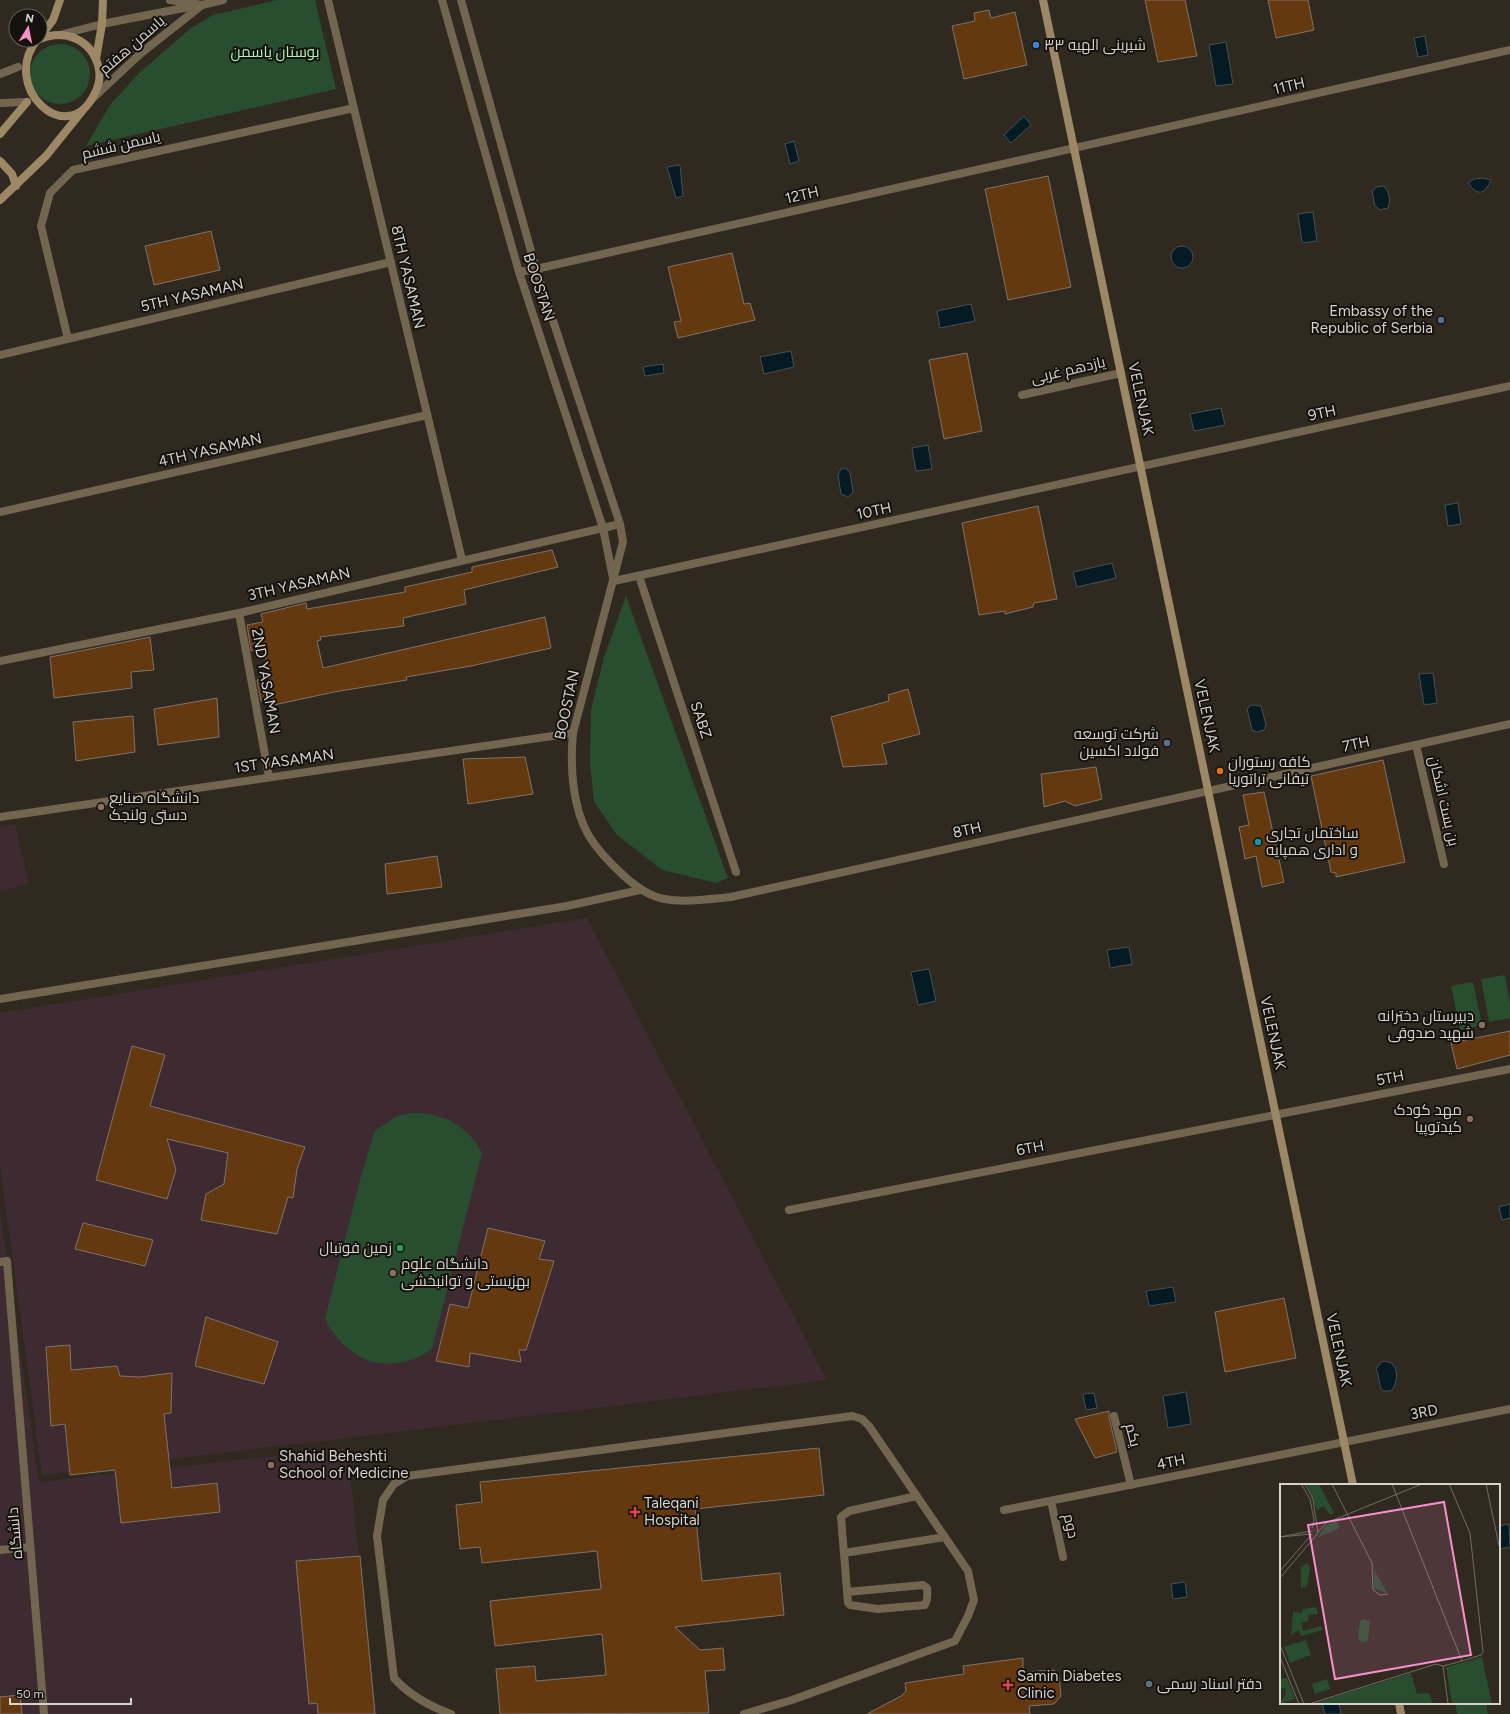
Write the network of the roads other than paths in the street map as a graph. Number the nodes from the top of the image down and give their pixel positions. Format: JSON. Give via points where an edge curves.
{"nodes":[{"id":1,"x":60,"y":0,"type":"edge"},
{"id":2,"x":103,"y":0,"type":"edge"},
{"id":3,"x":170,"y":0,"type":"edge"},
{"id":4,"x":223,"y":0,"type":"edge"},
{"id":5,"x":328,"y":0,"type":"edge"},
{"id":6,"x":442,"y":0,"type":"edge"},
{"id":7,"x":462,"y":0,"type":"edge"},
{"id":8,"x":1043,"y":0,"type":"edge"},
{"id":9,"x":202,"y":5,"type":"junction"},
{"id":10,"x":102,"y":24,"type":"junction"},
{"id":11,"x":48,"y":27,"type":"edge"},
{"id":12,"x":62,"y":34,"type":"junction"},
{"id":13,"x":48,"y":36,"type":"edge"},
{"id":14,"x":28,"y":48,"type":"edge"},
{"id":15,"x":1510,"y":50,"type":"edge"},
{"id":16,"x":96,"y":59,"type":"junction"},
{"id":17,"x":18,"y":67,"type":"junction"},
{"id":18,"x":0,"y":74,"type":"edge"},
{"id":19,"x":18,"y":80,"type":"dead end"},
{"id":20,"x":20,"y":92,"type":"dead end"},
{"id":21,"x":92,"y":98,"type":"junction"},
{"id":22,"x":27,"y":102,"type":"junction"},
{"id":23,"x":0,"y":103,"type":"edge"},
{"id":24,"x":354,"y":108,"type":"junction"},
{"id":25,"x":0,"y":134,"type":"edge"},
{"id":26,"x":1074,"y":148,"type":"junction"},
{"id":27,"x":0,"y":161,"type":"edge"},
{"id":28,"x":16,"y":186,"type":"junction"},
{"id":29,"x":0,"y":200,"type":"edge"},
{"id":30,"x":390,"y":262,"type":"junction"},
{"id":31,"x":536,"y":269,"type":"junction"},
{"id":32,"x":519,"y":272,"type":"junction"},
{"id":33,"x":68,"y":339,"type":"junction"},
{"id":34,"x":0,"y":355,"type":"edge"},
{"id":35,"x":1121,"y":372,"type":"junction"},
{"id":36,"x":1510,"y":386,"type":"edge"},
{"id":37,"x":1022,"y":395,"type":"dead end"},
{"id":38,"x":427,"y":415,"type":"junction"},
{"id":39,"x":1141,"y":467,"type":"junction"},
{"id":40,"x":0,"y":512,"type":"edge"},
{"id":41,"x":620,"y":524,"type":"junction"},
{"id":42,"x":603,"y":528,"type":"junction"},
{"id":43,"x":462,"y":560,"type":"junction"},
{"id":44,"x":639,"y":576,"type":"junction"},
{"id":45,"x":614,"y":582,"type":"junction"},
{"id":46,"x":239,"y":613,"type":"junction"},
{"id":47,"x":0,"y":661,"type":"edge"},
{"id":48,"x":1510,"y":724,"type":"edge"},
{"id":49,"x":572,"y":733,"type":"junction"},
{"id":50,"x":1416,"y":745,"type":"junction"},
{"id":51,"x":269,"y":777,"type":"junction"},
{"id":52,"x":1208,"y":791,"type":"junction"},
{"id":53,"x":0,"y":816,"type":"edge"},
{"id":54,"x":1444,"y":864,"type":"dead end"},
{"id":55,"x":736,"y":872,"type":"dead end"},
{"id":56,"x":640,"y":890,"type":"junction"},
{"id":57,"x":731,"y":897,"type":"joint"},
{"id":58,"x":0,"y":998,"type":"edge"},
{"id":59,"x":1510,"y":1068,"type":"edge"},
{"id":60,"x":1276,"y":1114,"type":"junction"},
{"id":61,"x":789,"y":1210,"type":"dead end"},
{"id":62,"x":0,"y":1262,"type":"edge"},
{"id":63,"x":1510,"y":1409,"type":"edge"},
{"id":64,"x":1114,"y":1416,"type":"dead end"},
{"id":65,"x":1344,"y":1442,"type":"junction"},
{"id":66,"x":1353,"y":1484,"type":"edge"},
{"id":67,"x":1131,"y":1485,"type":"junction"},
{"id":68,"x":917,"y":1496,"type":"junction"},
{"id":69,"x":1051,"y":1500,"type":"junction"},
{"id":70,"x":1004,"y":1510,"type":"dead end"},
{"id":71,"x":945,"y":1537,"type":"junction"},
{"id":72,"x":30,"y":1547,"type":"junction"},
{"id":73,"x":0,"y":1550,"type":"edge"},
{"id":74,"x":844,"y":1553,"type":"junction"},
{"id":75,"x":1063,"y":1557,"type":"dead end"},
{"id":76,"x":847,"y":1592,"type":"junction"},
{"id":77,"x":1399,"y":1704,"type":"edge"},
{"id":78,"x":44,"y":1714,"type":"edge"},
{"id":79,"x":451,"y":1714,"type":"edge"},
{"id":80,"x":744,"y":1714,"type":"edge"},
{"id":81,"x":1401,"y":1714,"type":"edge"}],
"edges":[{"from":1,"to":11,"type":"main road"},
{"from":2,"to":10,"type":"main road"},
{"from":3,"to":9,"type":"street","name":"یاسمن هفتم"},
{"from":4,"to":9,"type":"street"},
{"from":5,"to":24,"type":"street","name":"8TH YASAMAN"},
{"from":6,"to":32,"type":"street","name":"BOOSTAN"},
{"from":7,"to":31,"type":"street","name":"BOOSTAN"},
{"from":8,"to":26,"type":"main road","name":"VELENJAK"},
{"from":9,"to":10,"type":"street"},
{"from":9,"to":21,"type":"street","name":"یاسمن هفتم","via":[[140,54]]},
{"from":10,"to":12,"type":"street"},
{"from":10,"to":16,"type":"main road"},
{"from":12,"to":13,"type":"main road"},
{"from":12,"to":16,"type":"main road","via":[[79,40],[92,51]]},
{"from":14,"to":17,"type":"main road"},
{"from":15,"to":26,"type":"street","name":"11TH"},
{"from":16,"to":21,"type":"main road","via":[[100,79]]},
{"from":17,"to":18,"type":"street"},
{"from":17,"to":19,"type":"main road"},
{"from":20,"to":22,"type":"main road"},
{"from":21,"to":22,"type":"main road","via":[[84,108],[73,114],[61,116],[42,112]]},
{"from":21,"to":28,"type":"main road","via":[[56,145]]},
{"from":22,"to":23,"type":"street"},
{"from":22,"to":25,"type":"main road"},
{"from":24,"to":30,"type":"street","name":"8TH YASAMAN"},
{"from":24,"to":33,"type":"street","name":"یاسمن ششم","via":[[73,170],[50,193],[41,226]]},
{"from":26,"to":31,"type":"street","name":"12TH"},
{"from":26,"to":35,"type":"main road","name":"VELENJAK"},
{"from":27,"to":28,"type":"main road","via":[[12,174]]},
{"from":28,"to":29,"type":"main road"},
{"from":30,"to":33,"type":"street","name":"5TH YASAMAN"},
{"from":30,"to":38,"type":"street","name":"8TH YASAMAN"},
{"from":31,"to":32,"type":"street","name":"12TH"},
{"from":31,"to":41,"type":"street","name":"BOOSTAN"},
{"from":32,"to":42,"type":"street","name":"BOOSTAN"},
{"from":33,"to":34,"type":"street","name":"5TH YASAMAN"},
{"from":35,"to":37,"type":"street","name":"یازدهم غربی"},
{"from":35,"to":39,"type":"main road","name":"VELENJAK"},
{"from":36,"to":39,"type":"street","name":"9TH"},
{"from":38,"to":40,"type":"street","name":"4TH YASAMAN"},
{"from":38,"to":43,"type":"street","name":"8TH YASAMAN"},
{"from":39,"to":44,"type":"street","name":"10TH"},
{"from":39,"to":52,"type":"main road","name":"VELENJAK"},
{"from":41,"to":42,"type":"street","name":"3TH YASAMAN"},
{"from":41,"to":45,"type":"street","name":"BOOSTAN","via":[[623,542]]},
{"from":42,"to":43,"type":"street","name":"3TH YASAMAN"},
{"from":42,"to":45,"type":"street","name":"BOOSTAN"},
{"from":43,"to":46,"type":"street","name":"3TH YASAMAN"},
{"from":44,"to":45,"type":"street","name":"10TH"},
{"from":44,"to":55,"type":"street","name":"SABZ"},
{"from":45,"to":49,"type":"street","name":"BOOSTAN"},
{"from":46,"to":47,"type":"street","name":"3TH YASAMAN"},
{"from":46,"to":51,"type":"street","name":"2ND YASAMAN"},
{"from":48,"to":50,"type":"street","name":"7TH"},
{"from":49,"to":51,"type":"street","name":"1ST YASAMAN"},
{"from":49,"to":56,"type":"street","name":"BOOSTAN","via":[[573,779],[581,816],[589,836],[615,868]]},
{"from":50,"to":52,"type":"street","name":"7TH"},
{"from":50,"to":54,"type":"street","name":"بن بست اشکان"},
{"from":51,"to":53,"type":"street","name":"1ST YASAMAN"},
{"from":52,"to":57,"type":"street","name":"8TH"},
{"from":52,"to":60,"type":"main road","name":"VELENJAK"},
{"from":56,"to":57,"type":"street","name":"BOOSTAN","via":[[663,899],[683,901]]},
{"from":56,"to":58,"type":"street","via":[[567,906]]},
{"from":59,"to":60,"type":"street","name":"5TH"},
{"from":60,"to":61,"type":"street","name":"6TH"},
{"from":60,"to":65,"type":"main road","name":"VELENJAK"},
{"from":62,"to":72,"type":"street","name":"دانشگاه","via":[[7,1261]]},
{"from":63,"to":65,"type":"street","name":"3RD"},
{"from":64,"to":67,"type":"street","name":"یکم"},
{"from":65,"to":66,"type":"main road","name":"VELENJAK"},
{"from":65,"to":67,"type":"street","name":"4TH"},
{"from":67,"to":69,"type":"street","name":"4TH"},
{"from":68,"to":71,"type":"street"},
{"from":68,"to":74,"type":"street","via":[[844,1513],[841,1517]]},
{"from":68,"to":79,"type":"street","via":[[869,1426],[862,1419],[852,1416],[407,1476],[394,1484],[383,1500],[377,1536],[394,1678],[406,1691]]},
{"from":69,"to":70,"type":"street","name":"4TH"},
{"from":69,"to":75,"type":"street","name":"دوم"},
{"from":71,"to":74,"type":"street"},
{"from":71,"to":80,"type":"street","via":[[968,1571],[974,1600],[955,1641],[792,1700]]},
{"from":72,"to":73,"type":"street"},
{"from":72,"to":78,"type":"street","name":"دانشگاه"},
{"from":74,"to":76,"type":"street"},
{"from":76,"to":76,"type":"street","via":[[848,1603],[854,1607],[878,1609],[925,1605],[928,1600],[927,1588],[923,1585]]},
{"from":77,"to":81,"type":"main road"}]}
